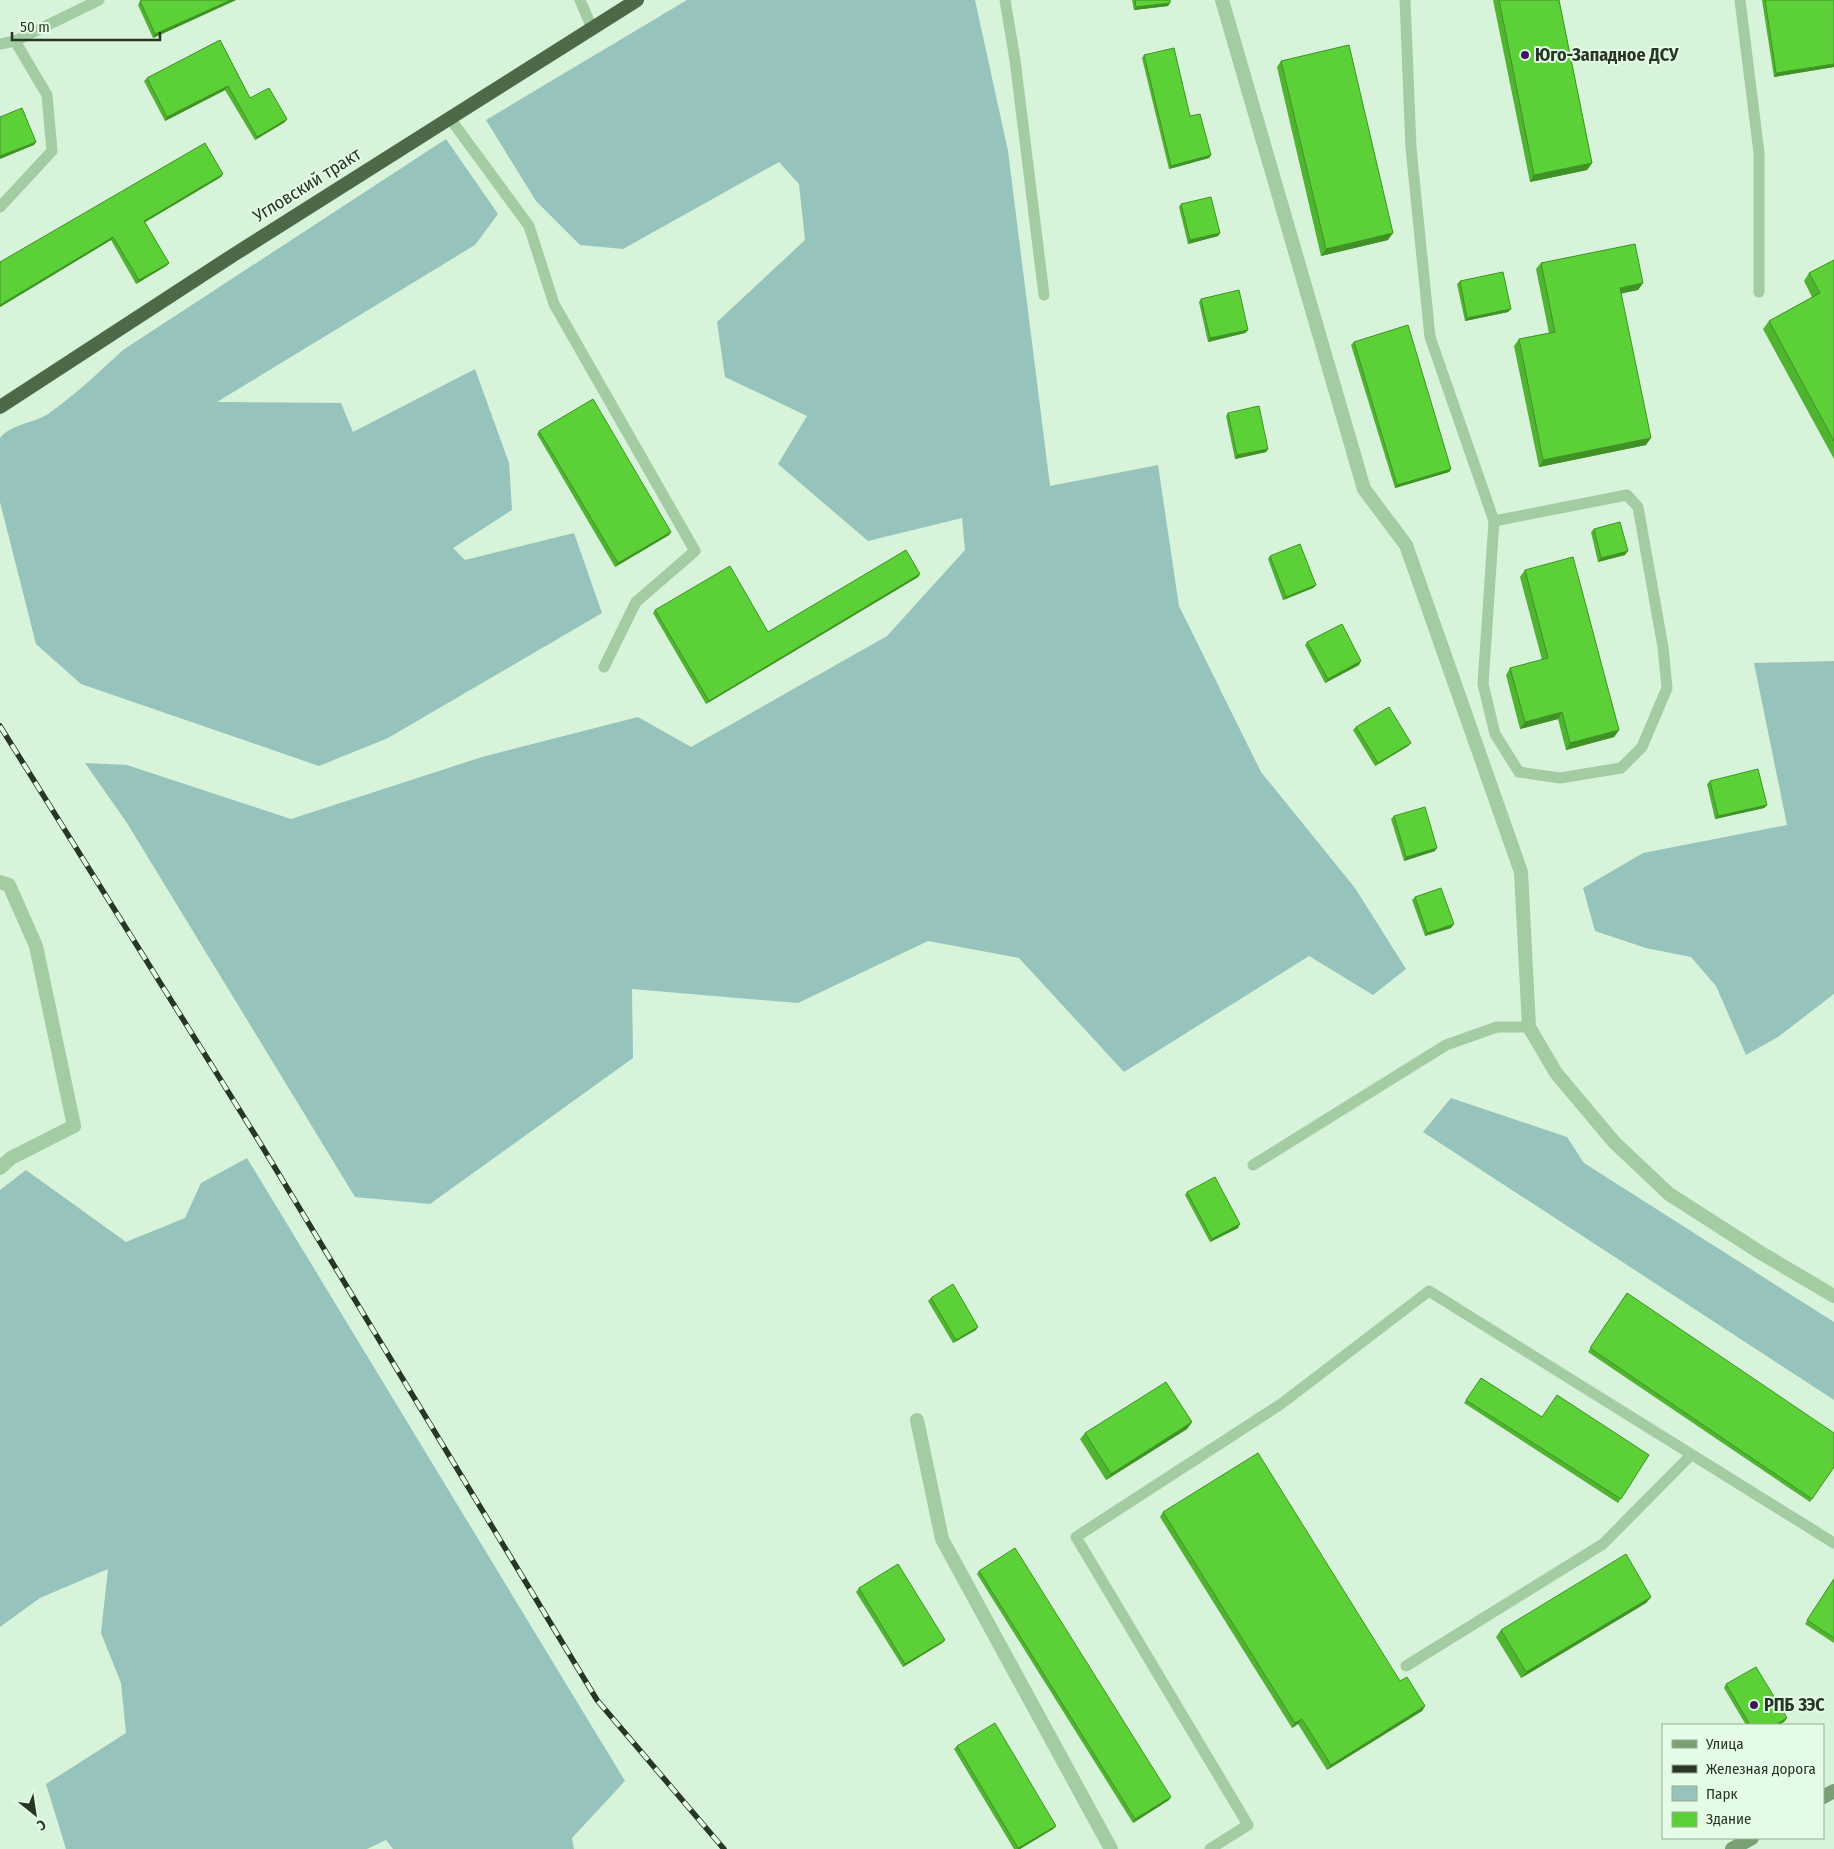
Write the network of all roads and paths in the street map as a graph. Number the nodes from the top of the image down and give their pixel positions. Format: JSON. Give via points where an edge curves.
{"nodes":[{"id":1,"x":99,"y":0,"type":"edge"},
{"id":2,"x":580,"y":0,"type":"edge"},
{"id":3,"x":637,"y":0,"type":"edge"},
{"id":4,"x":1004,"y":0,"type":"edge"},
{"id":5,"x":1222,"y":0,"type":"edge"},
{"id":6,"x":1405,"y":0,"type":"edge"},
{"id":7,"x":1740,"y":0,"type":"edge"},
{"id":8,"x":592,"y":28,"type":"junction"},
{"id":9,"x":15,"y":41,"type":"junction"},
{"id":10,"x":0,"y":44,"type":"edge"},
{"id":11,"x":449,"y":117,"type":"junction"},
{"id":12,"x":0,"y":207,"type":"edge"},
{"id":13,"x":1759,"y":292,"type":"dead end"},
{"id":14,"x":1044,"y":294,"type":"dead end"},
{"id":15,"x":0,"y":407,"type":"edge"},
{"id":16,"x":1494,"y":522,"type":"junction"},
{"id":17,"x":604,"y":667,"type":"dead end"},
{"id":18,"x":0,"y":882,"type":"edge"},
{"id":19,"x":1529,"y":1027,"type":"junction"},
{"id":20,"x":1253,"y":1166,"type":"dead end"},
{"id":21,"x":0,"y":1168,"type":"edge"},
{"id":22,"x":1834,"y":1296,"type":"edge"},
{"id":23,"x":917,"y":1420,"type":"dead end"},
{"id":24,"x":1691,"y":1455,"type":"junction"},
{"id":25,"x":1834,"y":1543,"type":"edge"},
{"id":26,"x":1406,"y":1666,"type":"dead end"},
{"id":27,"x":1750,"y":1839,"type":"edge"},
{"id":28,"x":1111,"y":1849,"type":"edge"},
{"id":29,"x":1210,"y":1849,"type":"edge"},
{"id":30,"x":1732,"y":1849,"type":"edge"}],
"edges":[{"from":1,"to":9,"type":"lane"},
{"from":2,"to":8,"type":"lane"},
{"from":3,"to":8,"type":"highway","name":"Угловский тракт"},
{"from":4,"to":14,"type":"lane","via":[[1015,60]]},
{"from":5,"to":19,"type":"street","via":[[1364,489],[1406,545],[1521,872]]},
{"from":6,"to":16,"type":"lane","via":[[1410,148],[1430,337]]},
{"from":7,"to":13,"type":"lane","via":[[1759,153]]},
{"from":8,"to":11,"type":"highway","name":"Угловский тракт"},
{"from":9,"to":10,"type":"lane"},
{"from":9,"to":12,"type":"lane","via":[[47,95],[52,151]]},
{"from":11,"to":15,"type":"highway","name":"Угловский тракт"},
{"from":11,"to":17,"type":"lane","via":[[529,226],[554,304],[696,552],[636,602]]},
{"from":16,"to":16,"type":"lane","via":[[1627,495],[1638,507],[1667,688],[1642,747],[1621,768],[1560,778],[1519,772],[1495,734],[1482,684]]},
{"from":18,"to":21,"type":"street","via":[[9,885],[36,946],[74,1126],[11,1158]]},
{"from":19,"to":20,"type":"lane","via":[[1497,1027],[1446,1045]]},
{"from":19,"to":22,"type":"street","via":[[1556,1073],[1608,1135],[1669,1194]]},
{"from":23,"to":28,"type":"street","via":[[942,1539]]},
{"from":24,"to":25,"type":"lane"},
{"from":24,"to":26,"type":"lane","via":[[1603,1544]]},
{"from":24,"to":29,"type":"lane","via":[[1429,1291],[1282,1404],[1076,1537],[1248,1825]]},
{"from":27,"to":30,"type":"main road"}]}
